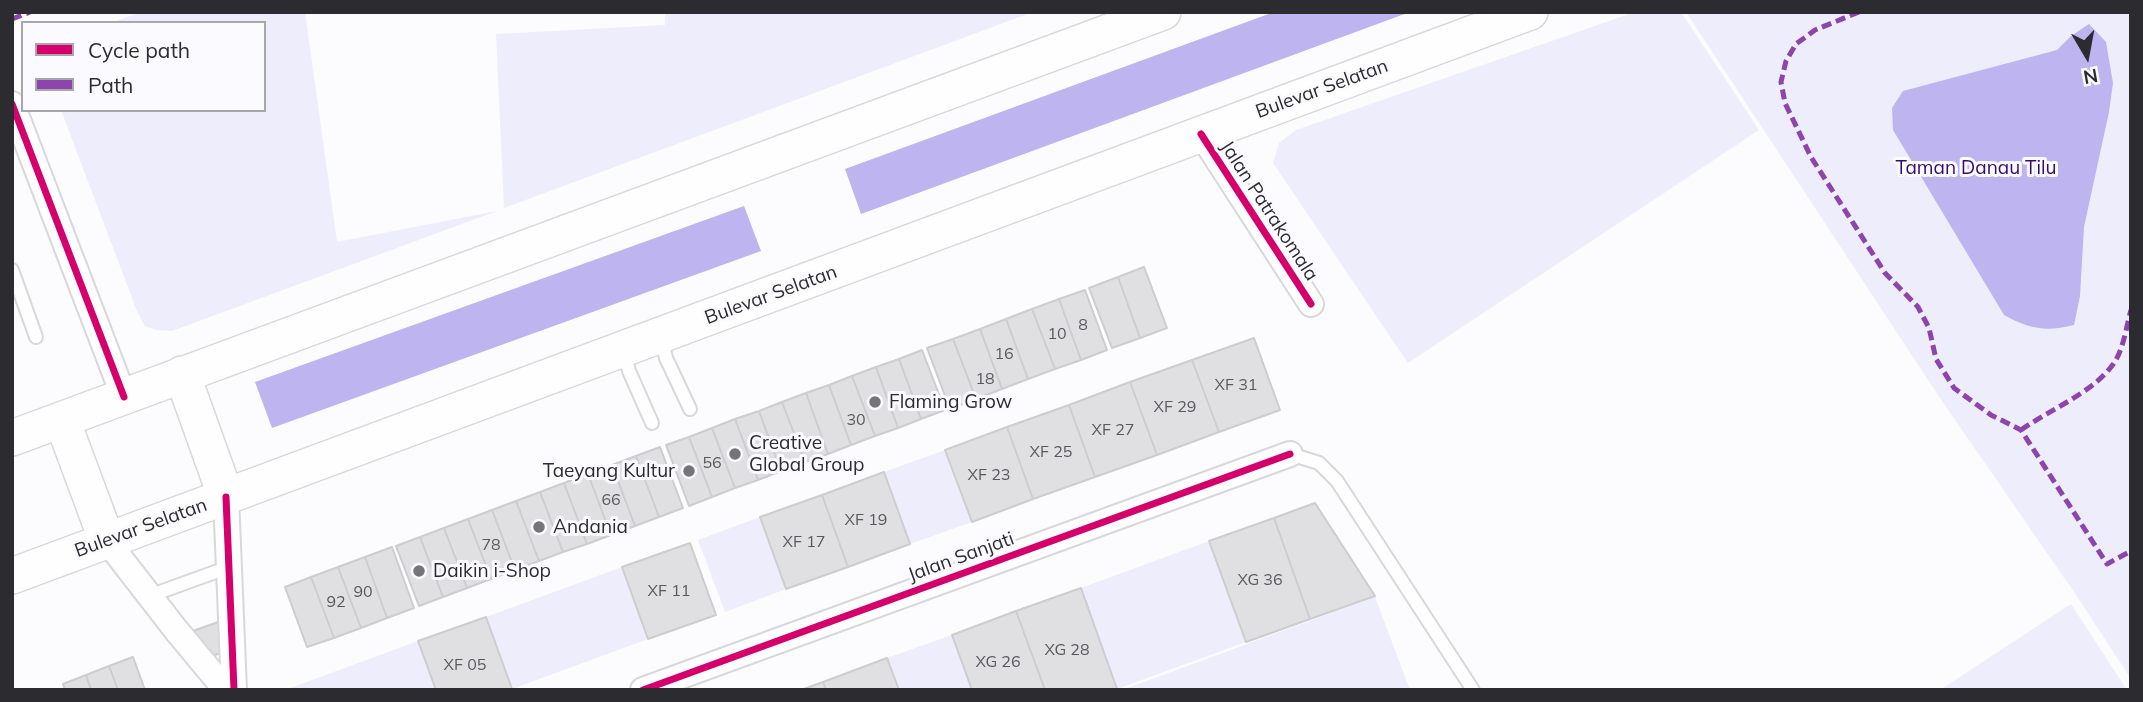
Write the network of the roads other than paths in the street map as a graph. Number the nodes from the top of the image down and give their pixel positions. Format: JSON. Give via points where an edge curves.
{"nodes":[{"id":1,"x":1163,"y":12,"type":"edge"},
{"id":2,"x":1530,"y":12,"type":"edge"},
{"id":3,"x":12,"y":104,"type":"edge"},
{"id":4,"x":1201,"y":134,"type":"junction"},
{"id":5,"x":12,"y":270,"type":"edge"},
{"id":6,"x":1311,"y":304,"type":"dead end"},
{"id":7,"x":661,"y":336,"type":"junction"},
{"id":8,"x":36,"y":337,"type":"dead end"},
{"id":9,"x":624,"y":350,"type":"junction"},
{"id":10,"x":183,"y":374,"type":"junction"},
{"id":11,"x":124,"y":397,"type":"junction"},
{"id":12,"x":690,"y":409,"type":"dead end"},
{"id":13,"x":62,"y":420,"type":"junction"},
{"id":14,"x":652,"y":423,"type":"dead end"},
{"id":15,"x":12,"y":438,"type":"edge"},
{"id":16,"x":1290,"y":454,"type":"joint"},
{"id":17,"x":226,"y":497,"type":"junction"},
{"id":18,"x":107,"y":541,"type":"junction"},
{"id":19,"x":229,"y":567,"type":"junction"},
{"id":20,"x":12,"y":576,"type":"edge"},
{"id":21,"x":149,"y":596,"type":"junction"},
{"id":22,"x":226,"y":690,"type":"edge"},
{"id":23,"x":234,"y":690,"type":"edge"},
{"id":24,"x":643,"y":690,"type":"edge"},
{"id":25,"x":1473,"y":690,"type":"edge"}],
"edges":[{"from":1,"to":10,"type":"main road"},
{"from":2,"to":4,"type":"main road","name":"Bulevar Selatan"},
{"from":3,"to":11,"type":"street"},
{"from":4,"to":6,"type":"street","name":"Jalan Patrakomala"},
{"from":4,"to":7,"type":"main road","name":"Bulevar Selatan"},
{"from":5,"to":8,"type":"lane"},
{"from":7,"to":9,"type":"main road","name":"Bulevar Selatan"},
{"from":7,"to":12,"type":"lane"},
{"from":9,"to":14,"type":"lane"},
{"from":9,"to":17,"type":"main road","name":"Bulevar Selatan"},
{"from":10,"to":11,"type":"main road"},
{"from":10,"to":17,"type":"main road"},
{"from":11,"to":13,"type":"main road"},
{"from":13,"to":15,"type":"main road"},
{"from":13,"to":18,"type":"main road"},
{"from":16,"to":24,"type":"street","name":"Jalan Sanjati"},
{"from":16,"to":25,"type":"lane","via":[[1319,463],[1336,481]]},
{"from":17,"to":18,"type":"main road","name":"Bulevar Selatan"},
{"from":17,"to":19,"type":"street"},
{"from":18,"to":20,"type":"main road","name":"Bulevar Selatan"},
{"from":18,"to":21,"type":"street"},
{"from":19,"to":21,"type":"lane"},
{"from":19,"to":23,"type":"street"},
{"from":21,"to":22,"type":"street"}]}
